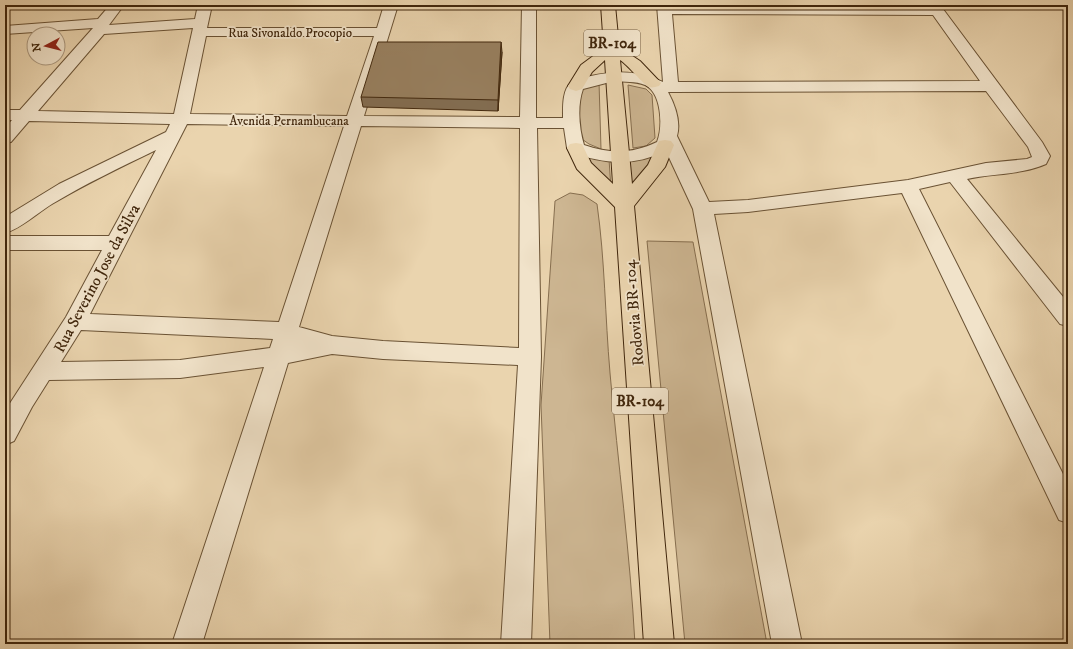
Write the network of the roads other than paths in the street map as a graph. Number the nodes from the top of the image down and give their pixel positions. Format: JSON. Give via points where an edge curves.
{"nodes":[{"id":1,"x":118,"y":5,"type":"edge"},
{"id":2,"x":205,"y":5,"type":"edge"},
{"id":3,"x":391,"y":5,"type":"edge"},
{"id":4,"x":529,"y":5,"type":"edge"},
{"id":5,"x":608,"y":5,"type":"edge"},
{"id":6,"x":664,"y":7,"type":"edge"},
{"id":7,"x":934,"y":8,"type":"edge"},
{"id":8,"x":101,"y":26,"type":"junction"},
{"id":9,"x":200,"y":27,"type":"junction"},
{"id":10,"x":5,"y":30,"type":"edge"},
{"id":11,"x":382,"y":32,"type":"junction"},
{"id":12,"x":612,"y":49,"type":"junction"},
{"id":13,"x":614,"y":76,"type":"junction"},
{"id":14,"x":576,"y":86,"type":"junction"},
{"id":15,"x":661,"y":86,"type":"junction"},
{"id":16,"x":991,"y":86,"type":"junction"},
{"id":17,"x":5,"y":115,"type":"edge"},
{"id":18,"x":24,"y":115,"type":"junction"},
{"id":19,"x":353,"y":120,"type":"junction"},
{"id":20,"x":528,"y":123,"type":"junction"},
{"id":21,"x":572,"y":123,"type":"junction"},
{"id":22,"x":177,"y":127,"type":"junction"},
{"id":23,"x":5,"y":138,"type":"edge"},
{"id":24,"x":667,"y":141,"type":"junction"},
{"id":25,"x":576,"y":148,"type":"junction"},
{"id":26,"x":620,"y":158,"type":"junction"},
{"id":27,"x":955,"y":176,"type":"junction"},
{"id":28,"x":908,"y":186,"type":"junction"},
{"id":29,"x":624,"y":205,"type":"junction"},
{"id":30,"x":704,"y":209,"type":"junction"},
{"id":31,"x":5,"y":226,"type":"edge"},
{"id":32,"x":5,"y":243,"type":"edge"},
{"id":33,"x":115,"y":243,"type":"junction"},
{"id":34,"x":1068,"y":318,"type":"edge"},
{"id":35,"x":75,"y":322,"type":"junction"},
{"id":36,"x":286,"y":332,"type":"junction"},
{"id":37,"x":332,"y":345,"type":"junction"},
{"id":38,"x":279,"y":356,"type":"junction"},
{"id":39,"x":530,"y":357,"type":"junction"},
{"id":40,"x":45,"y":371,"type":"junction"},
{"id":41,"x":15,"y":399,"type":"edge"},
{"id":42,"x":5,"y":434,"type":"edge"},
{"id":43,"x":1068,"y":511,"type":"edge"},
{"id":44,"x":187,"y":644,"type":"edge"},
{"id":45,"x":516,"y":644,"type":"edge"},
{"id":46,"x":659,"y":644,"type":"edge"},
{"id":47,"x":787,"y":644,"type":"edge"}],
"edges":[{"from":1,"to":8,"type":"street"},
{"from":2,"to":9,"type":"street","name":"Rua Severino Jose da Silva"},
{"from":3,"to":11,"type":"street"},
{"from":4,"to":20,"type":"street"},
{"from":5,"to":12,"type":"highway","name":"Rodovia BR-104","number":"BR-104"},
{"from":6,"to":7,"type":"street"},
{"from":6,"to":15,"type":"street"},
{"from":7,"to":16,"type":"street"},
{"from":8,"to":9,"type":"street","name":"Rua Sivonaldo Procopio"},
{"from":8,"to":10,"type":"street","name":"Rua Sivonaldo Procopio"},
{"from":8,"to":18,"type":"street"},
{"from":9,"to":11,"type":"street","name":"Rua Sivonaldo Procopio"},
{"from":9,"to":22,"type":"street","name":"Rua Severino Jose da Silva"},
{"from":11,"to":19,"type":"street"},
{"from":12,"to":13,"type":"highway","name":"Rodovia BR-104","number":"BR-104"},
{"from":12,"to":14,"type":"highway","via":[[587,66]]},
{"from":12,"to":15,"type":"highway","via":[[627,56]]},
{"from":13,"to":14,"type":"street"},
{"from":13,"to":15,"type":"street"},
{"from":13,"to":26,"type":"highway","name":"Rodovia BR-104","number":"BR-104"},
{"from":14,"to":21,"type":"street","via":[[572,96]]},
{"from":15,"to":16,"type":"street"},
{"from":15,"to":24,"type":"street","via":[[670,132]]},
{"from":16,"to":27,"type":"street","via":[[1036,146],[1041,156],[1040,160],[1031,164],[986,169]]},
{"from":17,"to":18,"type":"street","name":"Avenida Pernambucana"},
{"from":18,"to":22,"type":"street","name":"Avenida Pernambucana"},
{"from":18,"to":23,"type":"street"},
{"from":19,"to":20,"type":"street","name":"Avenida Pernambucana"},
{"from":19,"to":22,"type":"street","name":"Avenida Pernambucana"},
{"from":19,"to":36,"type":"street"},
{"from":20,"to":21,"type":"street","name":"Avenida Pernambucana"},
{"from":20,"to":39,"type":"street"},
{"from":21,"to":25,"type":"street","via":[[572,137]]},
{"from":22,"to":31,"type":"street","via":[[58,193]]},
{"from":22,"to":33,"type":"street","name":"Rua Severino Jose da Silva"},
{"from":24,"to":26,"type":"street","via":[[640,156]]},
{"from":24,"to":29,"type":"highway","via":[[656,167]]},
{"from":24,"to":30,"type":"street"},
{"from":25,"to":26,"type":"street","via":[[602,157]]},
{"from":25,"to":29,"type":"highway","via":[[583,165]]},
{"from":26,"to":29,"type":"highway","name":"Rodovia BR-104","number":"BR-104"},
{"from":27,"to":28,"type":"street"},
{"from":27,"to":34,"type":"street"},
{"from":28,"to":30,"type":"street"},
{"from":28,"to":43,"type":"street"},
{"from":29,"to":46,"type":"highway","name":"Rodovia BR-104","number":"BR-104"},
{"from":30,"to":47,"type":"street"},
{"from":32,"to":33,"type":"street"},
{"from":33,"to":35,"type":"street","name":"Rua Severino Jose da Silva"},
{"from":35,"to":36,"type":"street","via":[[224,327]]},
{"from":35,"to":40,"type":"street","name":"Rua Severino Jose da Silva"},
{"from":36,"to":37,"type":"street"},
{"from":36,"to":38,"type":"street"},
{"from":37,"to":38,"type":"street"},
{"from":37,"to":39,"type":"street"},
{"from":38,"to":40,"type":"street","via":[[180,369]]},
{"from":38,"to":44,"type":"street"},
{"from":39,"to":45,"type":"street"},
{"from":40,"to":41,"type":"street","name":"Rua Severino Jose da Silva"},
{"from":41,"to":42,"type":"street","name":"Rua Severino Jose da Silva"}]}
